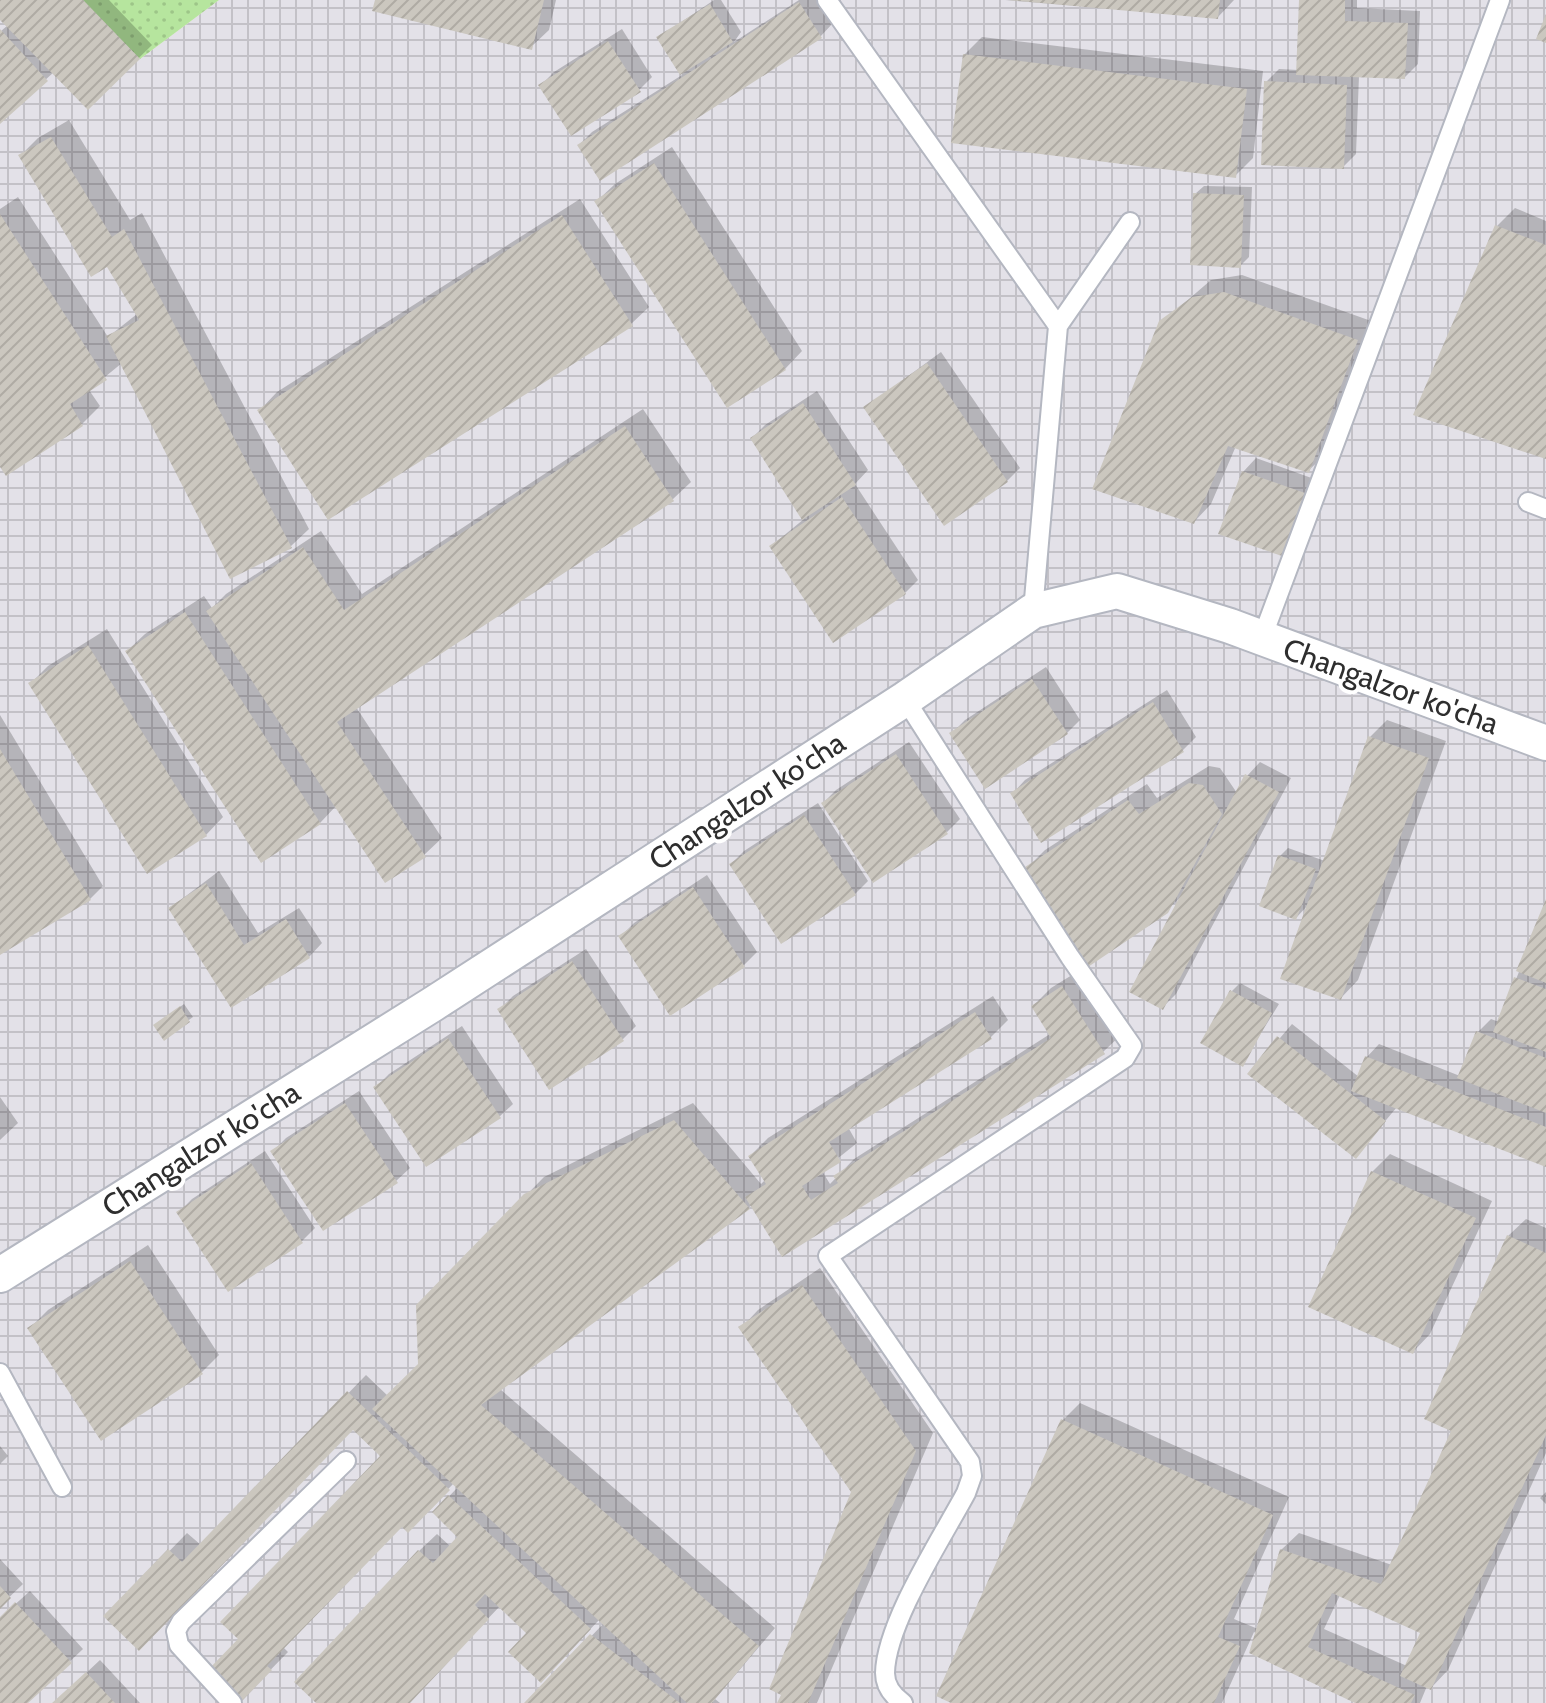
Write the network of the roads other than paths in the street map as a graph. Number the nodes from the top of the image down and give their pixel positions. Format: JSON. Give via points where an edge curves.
{"nodes":[{"id":1,"x":827,"y":0,"type":"edge"},
{"id":2,"x":1504,"y":1,"type":"edge"},
{"id":3,"x":1130,"y":222,"type":"dead end"},
{"id":4,"x":1058,"y":326,"type":"junction"},
{"id":5,"x":1033,"y":611,"type":"junction"},
{"id":6,"x":1262,"y":638,"type":"junction"},
{"id":7,"x":905,"y":699,"type":"junction"},
{"id":8,"x":1546,"y":743,"type":"edge"},
{"id":9,"x":0,"y":1275,"type":"edge"},
{"id":10,"x":0,"y":1373,"type":"edge"},
{"id":11,"x":346,"y":1461,"type":"dead end"},
{"id":12,"x":62,"y":1487,"type":"dead end"},
{"id":13,"x":232,"y":1703,"type":"edge"},
{"id":14,"x":903,"y":1703,"type":"edge"}],
"edges":[{"from":1,"to":4,"type":"lane"},
{"from":2,"to":6,"type":"lane"},
{"from":3,"to":4,"type":"lane"},
{"from":4,"to":5,"type":"lane"},
{"from":5,"to":6,"type":"street","name":"Changalzor ko'cha","via":[[1117,591]]},
{"from":5,"to":7,"type":"street","name":"Changalzor ko'cha"},
{"from":6,"to":8,"type":"street","name":"Changalzor ko'cha"},
{"from":7,"to":9,"type":"street","name":"Changalzor ko'cha"},
{"from":7,"to":14,"type":"lane","via":[[1132,1046],[1125,1058],[828,1256],[970,1462],[966,1493],[892,1639],[886,1682]]},
{"from":10,"to":12,"type":"lane"},
{"from":11,"to":13,"type":"lane","via":[[176,1631],[179,1645]]}]}
